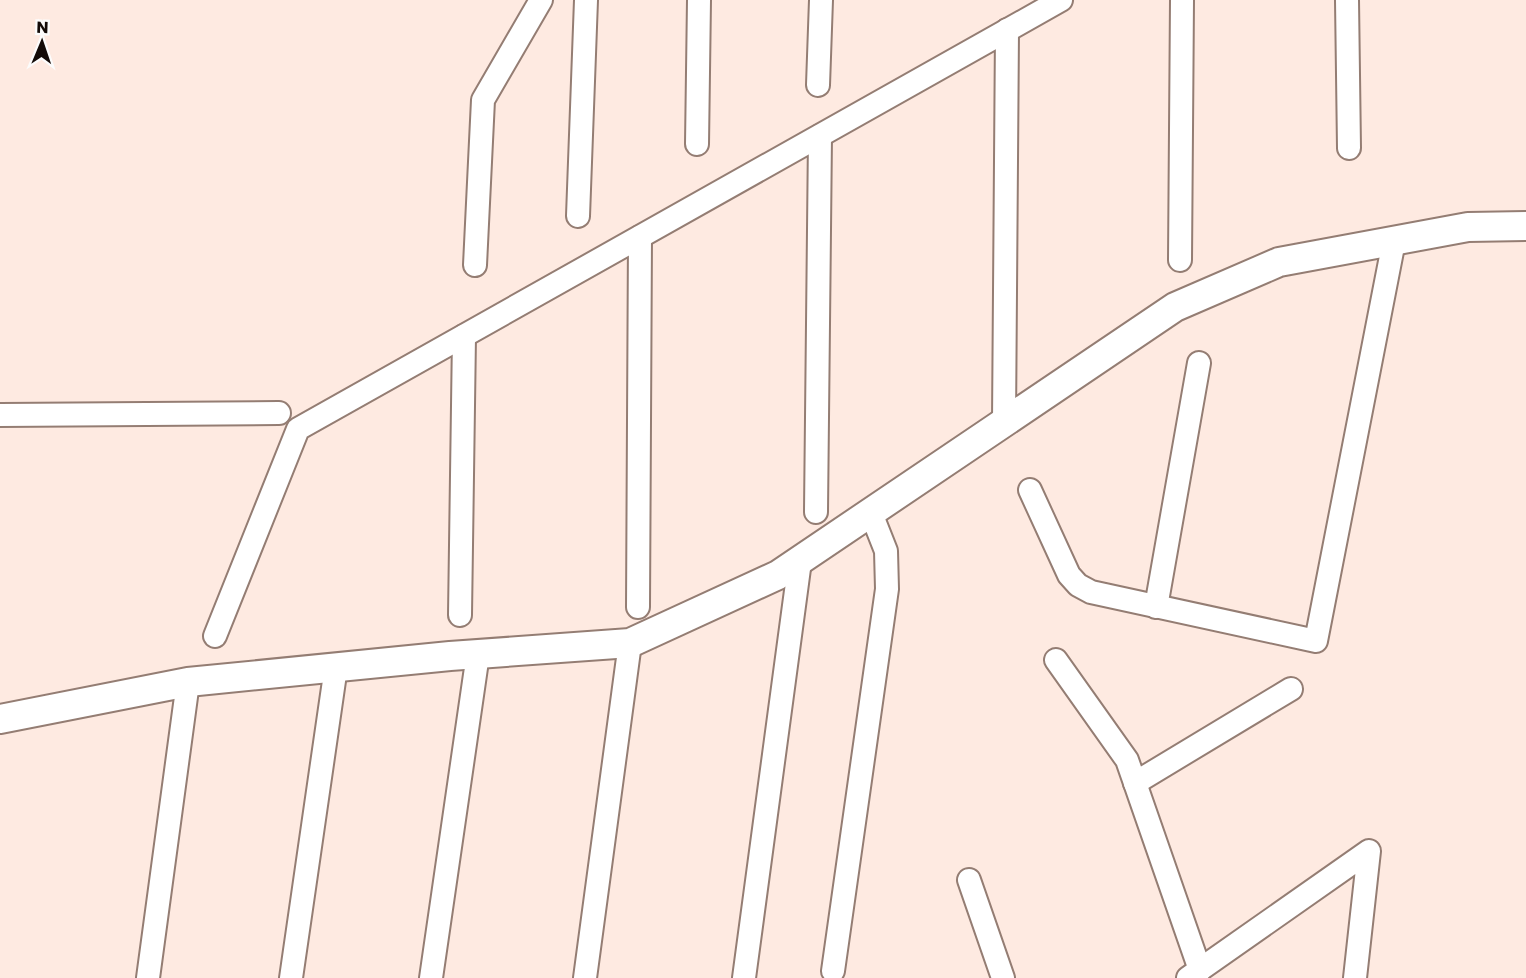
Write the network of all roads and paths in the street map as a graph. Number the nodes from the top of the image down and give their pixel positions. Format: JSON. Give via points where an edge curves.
{"nodes":[{"id":1,"x":541,"y":0,"type":"edge"},
{"id":2,"x":586,"y":0,"type":"edge"},
{"id":3,"x":699,"y":0,"type":"edge"},
{"id":4,"x":821,"y":0,"type":"edge"},
{"id":5,"x":1061,"y":0,"type":"edge"},
{"id":6,"x":1182,"y":0,"type":"edge"},
{"id":7,"x":1347,"y":0,"type":"edge"},
{"id":8,"x":1007,"y":30,"type":"junction"},
{"id":9,"x":818,"y":85,"type":"dead end"},
{"id":10,"x":819,"y":136,"type":"junction"},
{"id":11,"x":697,"y":144,"type":"dead end"},
{"id":12,"x":1349,"y":148,"type":"dead end"},
{"id":13,"x":578,"y":216,"type":"dead end"},
{"id":14,"x":1526,"y":226,"type":"edge"},
{"id":15,"x":640,"y":237,"type":"junction"},
{"id":16,"x":1394,"y":241,"type":"junction"},
{"id":17,"x":1180,"y":260,"type":"dead end"},
{"id":18,"x":475,"y":265,"type":"dead end"},
{"id":19,"x":464,"y":336,"type":"junction"},
{"id":20,"x":1199,"y":363,"type":"dead end"},
{"id":21,"x":279,"y":413,"type":"dead end"},
{"id":22,"x":0,"y":415,"type":"edge"},
{"id":23,"x":1004,"y":422,"type":"junction"},
{"id":24,"x":1030,"y":490,"type":"dead end"},
{"id":25,"x":816,"y":512,"type":"dead end"},
{"id":26,"x":871,"y":513,"type":"junction"},
{"id":27,"x":800,"y":561,"type":"junction"},
{"id":28,"x":638,"y":607,"type":"dead end"},
{"id":29,"x":1156,"y":607,"type":"junction"},
{"id":30,"x":460,"y":615,"type":"dead end"},
{"id":31,"x":215,"y":636,"type":"dead end"},
{"id":32,"x":630,"y":643,"type":"junction"},
{"id":33,"x":478,"y":654,"type":"junction"},
{"id":34,"x":1056,"y":660,"type":"dead end"},
{"id":35,"x":336,"y":667,"type":"junction"},
{"id":36,"x":188,"y":682,"type":"junction"},
{"id":37,"x":1291,"y":689,"type":"dead end"},
{"id":38,"x":0,"y":719,"type":"edge"},
{"id":39,"x":1135,"y":783,"type":"junction"},
{"id":40,"x":969,"y":880,"type":"dead end"},
{"id":41,"x":833,"y":971,"type":"dead end"},
{"id":42,"x":1194,"y":974,"type":"edge"},
{"id":43,"x":148,"y":978,"type":"edge"},
{"id":44,"x":291,"y":978,"type":"edge"},
{"id":45,"x":431,"y":978,"type":"edge"},
{"id":46,"x":585,"y":978,"type":"edge"},
{"id":47,"x":744,"y":978,"type":"edge"},
{"id":48,"x":1003,"y":978,"type":"edge"},
{"id":49,"x":1355,"y":978,"type":"edge"}],
"edges":[{"from":1,"to":18,"type":"street","via":[[483,100]]},
{"from":2,"to":13,"type":"street"},
{"from":3,"to":11,"type":"street"},
{"from":4,"to":9,"type":"street"},
{"from":5,"to":8,"type":"street"},
{"from":6,"to":17,"type":"street"},
{"from":7,"to":12,"type":"street"},
{"from":8,"to":10,"type":"street"},
{"from":8,"to":23,"type":"street"},
{"from":10,"to":15,"type":"street"},
{"from":10,"to":25,"type":"street"},
{"from":14,"to":16,"type":"street","via":[[1468,227]]},
{"from":15,"to":19,"type":"street"},
{"from":15,"to":28,"type":"street"},
{"from":16,"to":23,"type":"street","via":[[1279,262],[1175,307]]},
{"from":16,"to":29,"type":"street","via":[[1316,641]]},
{"from":19,"to":30,"type":"street"},
{"from":19,"to":31,"type":"street","via":[[298,429]]},
{"from":20,"to":29,"type":"street"},
{"from":21,"to":22,"type":"street"},
{"from":23,"to":26,"type":"street"},
{"from":24,"to":29,"type":"street","via":[[1069,575],[1078,585],[1091,592]]},
{"from":26,"to":27,"type":"street"},
{"from":26,"to":41,"type":"street","via":[[886,551],[887,589]]},
{"from":27,"to":32,"type":"street","via":[[778,575]]},
{"from":27,"to":47,"type":"street"},
{"from":32,"to":33,"type":"street"},
{"from":32,"to":46,"type":"street"},
{"from":33,"to":35,"type":"street"},
{"from":33,"to":45,"type":"street"},
{"from":34,"to":39,"type":"street","via":[[1127,760]]},
{"from":35,"to":36,"type":"street"},
{"from":35,"to":44,"type":"street"},
{"from":36,"to":38,"type":"street"},
{"from":36,"to":43,"type":"street"},
{"from":37,"to":39,"type":"street"},
{"from":39,"to":42,"type":"street"},
{"from":40,"to":48,"type":"street"},
{"from":42,"to":49,"type":"street","via":[[1369,851]]}]}
